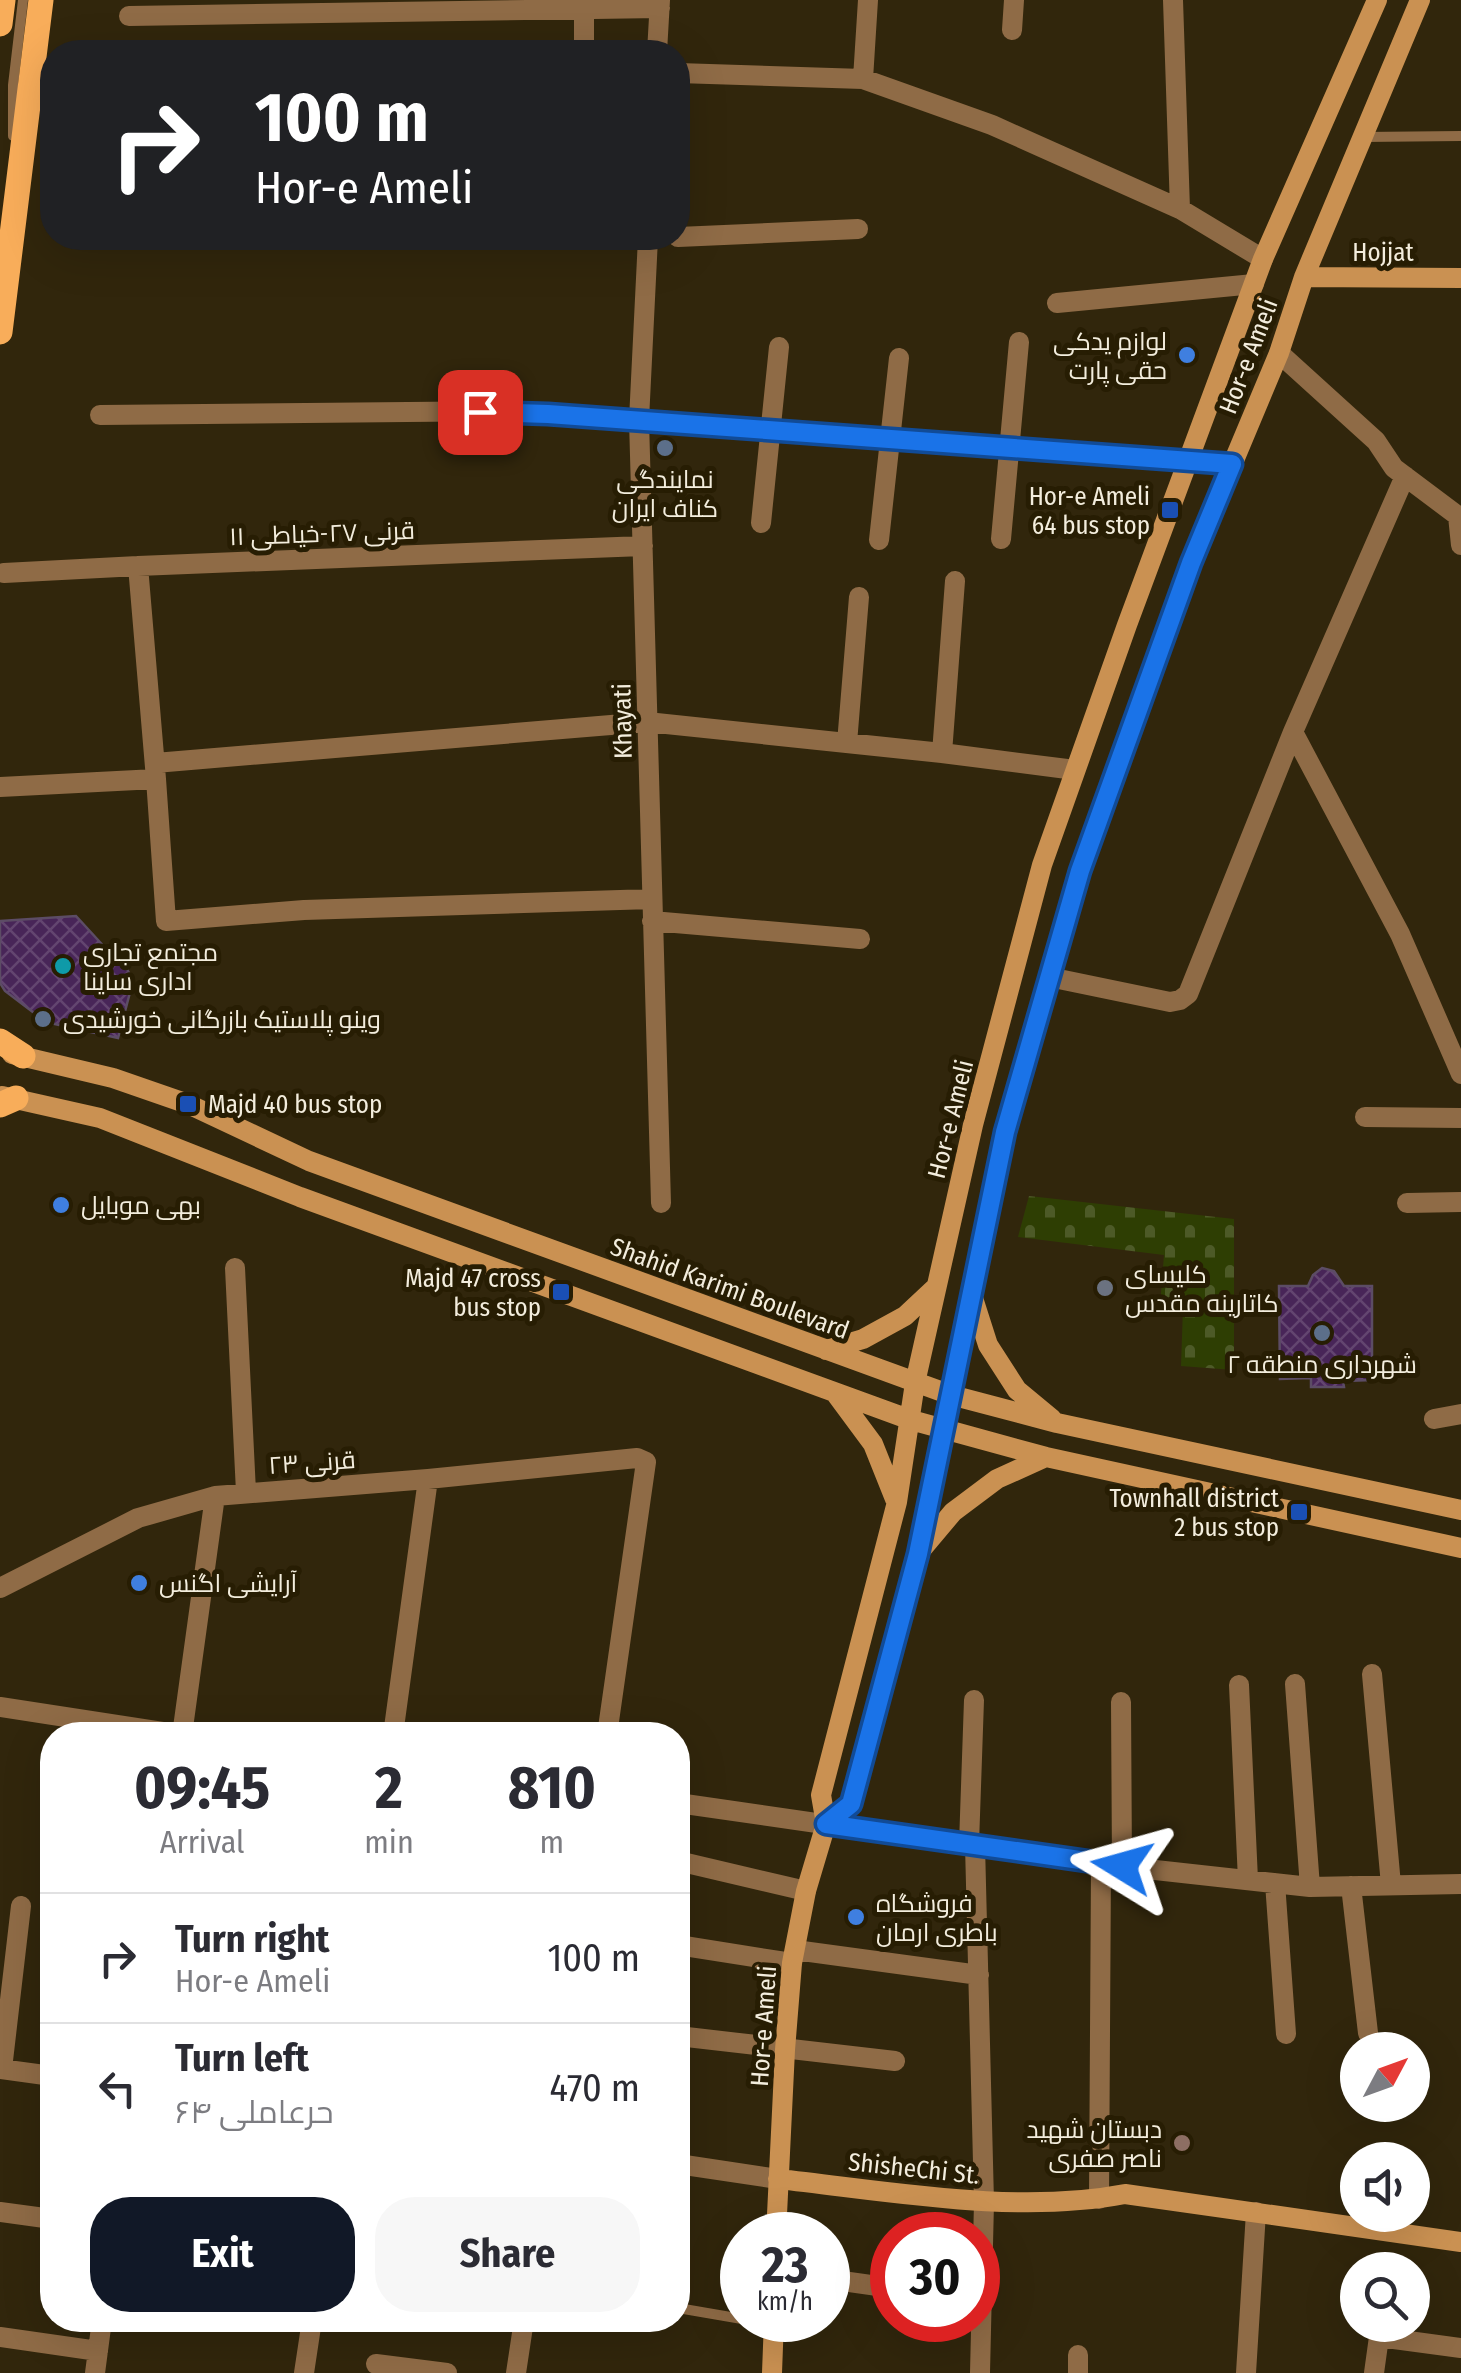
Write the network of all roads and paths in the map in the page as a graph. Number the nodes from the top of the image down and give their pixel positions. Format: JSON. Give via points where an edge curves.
{"nodes":[{"id":1,"x":3,"y":0,"type":"edge"},
{"id":2,"x":22,"y":0,"type":"edge"},
{"id":3,"x":41,"y":0,"type":"edge"},
{"id":4,"x":868,"y":0,"type":"edge"},
{"id":5,"x":1014,"y":0,"type":"edge"},
{"id":6,"x":1173,"y":0,"type":"edge"},
{"id":7,"x":1377,"y":0,"type":"edge"},
{"id":8,"x":1420,"y":0,"type":"edge"},
{"id":9,"x":660,"y":4,"type":"edge"},
{"id":10,"x":584,"y":5,"type":"edge"},
{"id":11,"x":129,"y":16,"type":"dead end"},
{"id":12,"x":0,"y":24,"type":"edge"},
{"id":13,"x":1012,"y":30,"type":"dead end"},
{"id":14,"x":584,"y":40,"type":"edge"},
{"id":15,"x":658,"y":40,"type":"edge"},
{"id":16,"x":690,"y":73,"type":"edge"},
{"id":17,"x":863,"y":78,"type":"junction"},
{"id":18,"x":1461,"y":136,"type":"edge"},
{"id":19,"x":1362,"y":138,"type":"junction"},
{"id":20,"x":1180,"y":208,"type":"junction"},
{"id":21,"x":14,"y":212,"type":"junction"},
{"id":22,"x":858,"y":230,"type":"dead end"},
{"id":23,"x":690,"y":236,"type":"edge"},
{"id":24,"x":649,"y":250,"type":"edge"},
{"id":25,"x":1263,"y":259,"type":"junction"},
{"id":26,"x":1304,"y":277,"type":"junction"},
{"id":27,"x":1461,"y":278,"type":"edge"},
{"id":28,"x":1254,"y":284,"type":"junction"},
{"id":29,"x":1057,"y":303,"type":"dead end"},
{"id":30,"x":0,"y":332,"type":"edge"},
{"id":31,"x":1020,"y":342,"type":"dead end"},
{"id":32,"x":779,"y":347,"type":"dead end"},
{"id":33,"x":1279,"y":353,"type":"junction"},
{"id":34,"x":899,"y":358,"type":"dead end"},
{"id":35,"x":100,"y":415,"type":"dead end"},
{"id":36,"x":639,"y":420,"type":"junction"},
{"id":37,"x":771,"y":430,"type":"junction"},
{"id":38,"x":890,"y":438,"type":"junction"},
{"id":39,"x":1010,"y":446,"type":"junction"},
{"id":40,"x":1188,"y":459,"type":"junction"},
{"id":41,"x":1232,"y":464,"type":"junction"},
{"id":42,"x":1404,"y":476,"type":"junction"},
{"id":43,"x":1460,"y":516,"type":"edge"},
{"id":44,"x":761,"y":523,"type":"dead end"},
{"id":45,"x":1001,"y":539,"type":"dead end"},
{"id":46,"x":879,"y":540,"type":"dead end"},
{"id":47,"x":1461,"y":545,"type":"edge"},
{"id":48,"x":643,"y":546,"type":"junction"},
{"id":49,"x":138,"y":566,"type":"junction"},
{"id":50,"x":4,"y":573,"type":"dead end"},
{"id":51,"x":955,"y":581,"type":"dead end"},
{"id":52,"x":859,"y":597,"type":"dead end"},
{"id":53,"x":647,"y":722,"type":"junction"},
{"id":54,"x":1293,"y":732,"type":"junction"},
{"id":55,"x":846,"y":743,"type":"junction"},
{"id":56,"x":942,"y":753,"type":"junction"},
{"id":57,"x":156,"y":770,"type":"junction"},
{"id":58,"x":1075,"y":770,"type":"junction"},
{"id":59,"x":0,"y":787,"type":"edge"},
{"id":60,"x":652,"y":899,"type":"junction"},
{"id":61,"x":652,"y":921,"type":"junction"},
{"id":62,"x":860,"y":939,"type":"dead end"},
{"id":63,"x":1049,"y":977,"type":"junction"},
{"id":64,"x":0,"y":1041,"type":"edge"},
{"id":65,"x":12,"y":1053,"type":"edge"},
{"id":66,"x":1461,"y":1074,"type":"edge"},
{"id":67,"x":5,"y":1100,"type":"edge"},
{"id":68,"x":1366,"y":1116,"type":"dead end"},
{"id":69,"x":1461,"y":1118,"type":"edge"},
{"id":70,"x":1461,"y":1202,"type":"edge"},
{"id":71,"x":1406,"y":1203,"type":"dead end"},
{"id":72,"x":661,"y":1204,"type":"dead end"},
{"id":73,"x":235,"y":1268,"type":"dead end"},
{"id":74,"x":936,"y":1288,"type":"junction"},
{"id":75,"x":972,"y":1294,"type":"junction"},
{"id":76,"x":826,"y":1350,"type":"junction"},
{"id":77,"x":915,"y":1383,"type":"junction"},
{"id":78,"x":835,"y":1393,"type":"junction"},
{"id":79,"x":951,"y":1395,"type":"junction"},
{"id":80,"x":1461,"y":1414,"type":"edge"},
{"id":81,"x":1434,"y":1419,"type":"dead end"},
{"id":82,"x":910,"y":1420,"type":"junction"},
{"id":83,"x":1058,"y":1423,"type":"junction"},
{"id":84,"x":944,"y":1429,"type":"junction"},
{"id":85,"x":1046,"y":1457,"type":"junction"},
{"id":86,"x":428,"y":1479,"type":"junction"},
{"id":87,"x":246,"y":1492,"type":"junction"},
{"id":88,"x":214,"y":1496,"type":"junction"},
{"id":89,"x":896,"y":1502,"type":"junction"},
{"id":90,"x":1461,"y":1510,"type":"edge"},
{"id":91,"x":1461,"y":1548,"type":"edge"},
{"id":92,"x":918,"y":1554,"type":"junction"},
{"id":93,"x":0,"y":1588,"type":"edge"},
{"id":94,"x":1372,"y":1674,"type":"dead end"},
{"id":95,"x":1295,"y":1684,"type":"dead end"},
{"id":96,"x":1239,"y":1685,"type":"dead end"},
{"id":97,"x":974,"y":1700,"type":"dead end"},
{"id":98,"x":1121,"y":1702,"type":"dead end"},
{"id":99,"x":0,"y":1707,"type":"edge"},
{"id":100,"x":98,"y":1722,"type":"edge"},
{"id":101,"x":184,"y":1722,"type":"edge"},
{"id":102,"x":394,"y":1722,"type":"edge"},
{"id":103,"x":610,"y":1722,"type":"edge"},
{"id":104,"x":690,"y":1804,"type":"edge"},
{"id":105,"x":826,"y":1824,"type":"junction"},
{"id":106,"x":972,"y":1844,"type":"junction"},
{"id":107,"x":690,"y":1864,"type":"edge"},
{"id":108,"x":1112,"y":1865,"type":"junction"},
{"id":109,"x":1248,"y":1880,"type":"junction"},
{"id":110,"x":1275,"y":1883,"type":"junction"},
{"id":111,"x":1461,"y":1884,"type":"edge"},
{"id":112,"x":1391,"y":1885,"type":"junction"},
{"id":113,"x":1351,"y":1886,"type":"junction"},
{"id":114,"x":1310,"y":1887,"type":"junction"},
{"id":115,"x":806,"y":1892,"type":"junction"},
{"id":116,"x":21,"y":1906,"type":"dead end"},
{"id":117,"x":690,"y":1945,"type":"edge"},
{"id":118,"x":794,"y":1957,"type":"junction"},
{"id":119,"x":978,"y":1975,"type":"junction"},
{"id":120,"x":1368,"y":2032,"type":"edge"},
{"id":121,"x":1286,"y":2034,"type":"dead end"},
{"id":122,"x":690,"y":2038,"type":"edge"},
{"id":123,"x":785,"y":2050,"type":"junction"},
{"id":124,"x":895,"y":2062,"type":"dead end"},
{"id":125,"x":1,"y":2069,"type":"edge"},
{"id":126,"x":40,"y":2074,"type":"edge"},
{"id":127,"x":690,"y":2166,"type":"edge"},
{"id":128,"x":778,"y":2179,"type":"junction"},
{"id":129,"x":1099,"y":2199,"type":"junction"},
{"id":130,"x":984,"y":2202,"type":"junction"},
{"id":131,"x":0,"y":2212,"type":"edge"},
{"id":132,"x":777,"y":2212,"type":"edge"},
{"id":133,"x":1256,"y":2212,"type":"junction"},
{"id":134,"x":40,"y":2217,"type":"edge"},
{"id":135,"x":1461,"y":2242,"type":"edge"},
{"id":136,"x":690,"y":2310,"type":"edge"},
{"id":137,"x":720,"y":2316,"type":"edge"},
{"id":138,"x":100,"y":2332,"type":"edge"},
{"id":139,"x":310,"y":2332,"type":"edge"},
{"id":140,"x":522,"y":2332,"type":"edge"},
{"id":141,"x":0,"y":2337,"type":"edge"},
{"id":142,"x":773,"y":2342,"type":"edge"},
{"id":143,"x":1461,"y":2348,"type":"edge"},
{"id":144,"x":98,"y":2351,"type":"junction"},
{"id":145,"x":376,"y":2364,"type":"dead end"},
{"id":146,"x":95,"y":2373,"type":"edge"},
{"id":147,"x":304,"y":2373,"type":"edge"},
{"id":148,"x":447,"y":2373,"type":"edge"},
{"id":149,"x":516,"y":2373,"type":"edge"},
{"id":150,"x":772,"y":2373,"type":"edge"},
{"id":151,"x":980,"y":2373,"type":"edge"},
{"id":152,"x":997,"y":2373,"type":"edge"},
{"id":153,"x":1246,"y":2373,"type":"edge"},
{"id":154,"x":1374,"y":2373,"type":"edge"}],
"edges":[{"from":1,"to":12,"type":"main road"},
{"from":2,"to":21,"type":"lane","via":[[12,86]]},
{"from":3,"to":21,"type":"main road"},
{"from":4,"to":17,"type":"street"},
{"from":5,"to":13,"type":"street"},
{"from":6,"to":20,"type":"street"},
{"from":7,"to":25,"type":"main road","name":"Hor-e Ameli"},
{"from":8,"to":19,"type":"main road","name":"Hor-e Ameli"},
{"from":9,"to":10,"type":"street"},
{"from":9,"to":15,"type":"street"},
{"from":10,"to":11,"type":"street"},
{"from":10,"to":14,"type":"street"},
{"from":16,"to":17,"type":"street"},
{"from":17,"to":20,"type":"street","via":[[992,125]]},
{"from":18,"to":19,"type":"lane"},
{"from":19,"to":26,"type":"main road","name":"Hor-e Ameli"},
{"from":20,"to":25,"type":"street"},
{"from":21,"to":30,"type":"main road"},
{"from":22,"to":23,"type":"street"},
{"from":24,"to":36,"type":"street","name":"Khayati"},
{"from":25,"to":28,"type":"main road","name":"Hor-e Ameli"},
{"from":26,"to":27,"type":"main road","name":"Hojjat"},
{"from":26,"to":33,"type":"main road","name":"Hor-e Ameli"},
{"from":28,"to":29,"type":"street"},
{"from":28,"to":40,"type":"main road","name":"Hor-e Ameli"},
{"from":31,"to":39,"type":"street"},
{"from":32,"to":37,"type":"street"},
{"from":33,"to":41,"type":"main road","name":"Hor-e Ameli"},
{"from":33,"to":42,"type":"street","via":[[1376,441]]},
{"from":34,"to":38,"type":"street"},
{"from":35,"to":36,"type":"street","via":[[518,412]]},
{"from":36,"to":37,"type":"street"},
{"from":36,"to":48,"type":"street","name":"Khayati"},
{"from":37,"to":38,"type":"street"},
{"from":37,"to":44,"type":"street"},
{"from":38,"to":39,"type":"street"},
{"from":38,"to":46,"type":"street"},
{"from":39,"to":40,"type":"street"},
{"from":39,"to":45,"type":"street"},
{"from":40,"to":41,"type":"street"},
{"from":40,"to":58,"type":"main road","name":"Hor-e Ameli"},
{"from":41,"to":63,"type":"main road","name":"Hor-e Ameli","via":[[1086,852]]},
{"from":42,"to":43,"type":"street"},
{"from":42,"to":54,"type":"street"},
{"from":43,"to":47,"type":"street"},
{"from":48,"to":49,"type":"street","name":"قرنی ۲۷-خیاطی ۱۱"},
{"from":48,"to":53,"type":"street","name":"Khayati"},
{"from":49,"to":50,"type":"street","name":"قرنی ۲۷-خیاطی ۱۱"},
{"from":49,"to":57,"type":"street"},
{"from":51,"to":56,"type":"street"},
{"from":52,"to":55,"type":"street"},
{"from":53,"to":55,"type":"street"},
{"from":53,"to":57,"type":"street"},
{"from":53,"to":60,"type":"street","name":"Khayati"},
{"from":54,"to":63,"type":"street","via":[[1188,994],[1170,1002]]},
{"from":54,"to":66,"type":"street","via":[[1400,934]]},
{"from":55,"to":56,"type":"street"},
{"from":56,"to":58,"type":"street"},
{"from":57,"to":59,"type":"street"},
{"from":57,"to":60,"type":"street","via":[[166,921]]},
{"from":58,"to":74,"type":"main road","name":"Hor-e Ameli","via":[[1042,864]]},
{"from":60,"to":61,"type":"street","name":"Khayati"},
{"from":61,"to":62,"type":"street"},
{"from":61,"to":72,"type":"street","name":"Khayati"},
{"from":63,"to":75,"type":"main road","name":"Hor-e Ameli","via":[[1005,1132]]},
{"from":64,"to":65,"type":"main road"},
{"from":65,"to":76,"type":"main road","name":"Shahid Karimi Boulevard","via":[[188,1104],[310,1161]]},
{"from":67,"to":78,"type":"main road","via":[[100,1118]]},
{"from":68,"to":69,"type":"street"},
{"from":70,"to":71,"type":"street"},
{"from":73,"to":87,"type":"street"},
{"from":74,"to":76,"type":"main road","via":[[905,1316]]},
{"from":74,"to":77,"type":"main road","name":"Hor-e Ameli"},
{"from":75,"to":79,"type":"main road","name":"Hor-e Ameli"},
{"from":75,"to":83,"type":"main road","via":[[988,1345],[1017,1390]]},
{"from":76,"to":77,"type":"main road","name":"Shahid Karimi Boulevard"},
{"from":77,"to":79,"type":"main road","name":"Shahid Karimi Boulevard"},
{"from":77,"to":82,"type":"main road","name":"Hor-e Ameli"},
{"from":78,"to":82,"type":"main road"},
{"from":78,"to":89,"type":"main road","via":[[873,1444]]},
{"from":79,"to":83,"type":"main road","name":"Shahid Karimi Boulevard"},
{"from":79,"to":84,"type":"main road","name":"Hor-e Ameli"},
{"from":80,"to":81,"type":"street"},
{"from":82,"to":84,"type":"main road"},
{"from":82,"to":89,"type":"main road","name":"Hor-e Ameli"},
{"from":83,"to":90,"type":"main road","name":"Shahid Karimi Boulevard"},
{"from":84,"to":85,"type":"main road"},
{"from":84,"to":92,"type":"main road","name":"Hor-e Ameli"},
{"from":85,"to":91,"type":"main road"},
{"from":85,"to":92,"type":"main road","via":[[996,1479],[953,1512]]},
{"from":86,"to":87,"type":"street","name":"قرنی ۲۳"},
{"from":86,"to":102,"type":"street"},
{"from":86,"to":103,"type":"street","name":"قرنی ۲۳","via":[[646,1462]]},
{"from":87,"to":88,"type":"street","name":"قرنی ۲۳"},
{"from":88,"to":93,"type":"street","name":"قرنی ۲۳","via":[[138,1518]]},
{"from":88,"to":101,"type":"street"},
{"from":89,"to":105,"type":"main road","name":"Hor-e Ameli","via":[[821,1795]]},
{"from":92,"to":105,"type":"main road","name":"Hor-e Ameli","via":[[851,1804]]},
{"from":94,"to":112,"type":"street"},
{"from":95,"to":114,"type":"street"},
{"from":96,"to":109,"type":"street"},
{"from":97,"to":106,"type":"street"},
{"from":98,"to":108,"type":"street"},
{"from":99,"to":100,"type":"street"},
{"from":104,"to":105,"type":"street"},
{"from":105,"to":106,"type":"street"},
{"from":105,"to":115,"type":"main road","name":"Hor-e Ameli"},
{"from":106,"to":108,"type":"street"},
{"from":106,"to":119,"type":"street"},
{"from":107,"to":115,"type":"street"},
{"from":108,"to":109,"type":"street"},
{"from":108,"to":129,"type":"street","via":[[1100,2029]]},
{"from":109,"to":110,"type":"street"},
{"from":110,"to":114,"type":"street"},
{"from":110,"to":121,"type":"street"},
{"from":111,"to":112,"type":"street"},
{"from":112,"to":113,"type":"street"},
{"from":113,"to":114,"type":"street"},
{"from":113,"to":120,"type":"street"},
{"from":115,"to":118,"type":"main road","name":"Hor-e Ameli"},
{"from":116,"to":125,"type":"street"},
{"from":117,"to":118,"type":"street"},
{"from":118,"to":119,"type":"street"},
{"from":118,"to":123,"type":"main road","name":"Hor-e Ameli"},
{"from":119,"to":130,"type":"street"},
{"from":122,"to":123,"type":"street"},
{"from":123,"to":124,"type":"street"},
{"from":123,"to":128,"type":"main road","name":"Hor-e Ameli"},
{"from":125,"to":126,"type":"street"},
{"from":127,"to":128,"type":"street"},
{"from":128,"to":130,"type":"main road","name":"ShisheChi St."},
{"from":128,"to":132,"type":"main road","name":"Hor-e Ameli"},
{"from":129,"to":130,"type":"main road","name":"ShisheChi St."},
{"from":129,"to":133,"type":"main road","name":"ShisheChi St.","via":[[1126,2194]]},
{"from":130,"to":151,"type":"street"},
{"from":131,"to":134,"type":"street"},
{"from":133,"to":135,"type":"main road","name":"ShisheChi St."},
{"from":133,"to":153,"type":"street"},
{"from":136,"to":137,"type":"lane"},
{"from":138,"to":144,"type":"street"},
{"from":139,"to":147,"type":"street"},
{"from":140,"to":149,"type":"street"},
{"from":141,"to":144,"type":"street"},
{"from":142,"to":150,"type":"main road"},
{"from":143,"to":154,"type":"street","via":[[1379,2337]]},
{"from":144,"to":146,"type":"street"},
{"from":145,"to":148,"type":"street"},
{"from":151,"to":152,"type":"street"}]}
